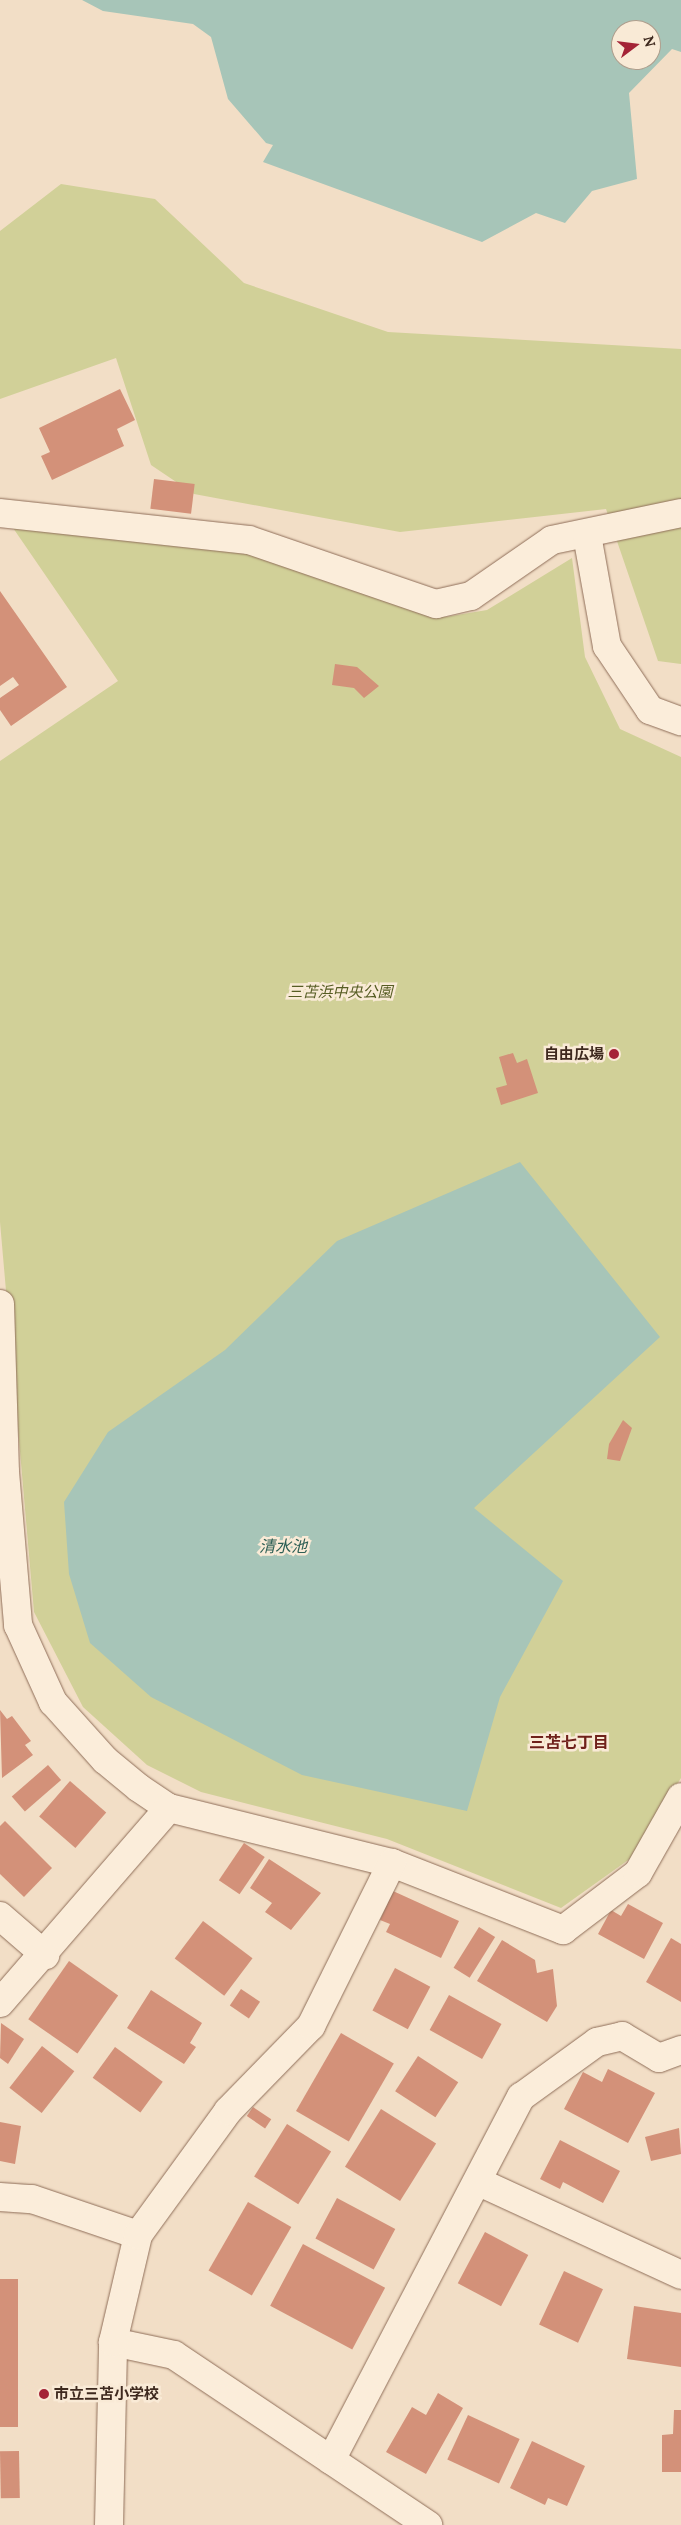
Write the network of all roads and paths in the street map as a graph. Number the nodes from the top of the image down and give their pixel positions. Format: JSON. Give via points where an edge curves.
{"nodes":[{"id":1,"x":0,"y":513,"type":"edge"},
{"id":2,"x":681,"y":513,"type":"edge"},
{"id":3,"x":587,"y":535,"type":"junction"},
{"id":4,"x":681,"y":721,"type":"edge"},
{"id":5,"x":0,"y":1304,"type":"edge"},
{"id":6,"x":2,"y":1472,"type":"edge"},
{"id":7,"x":681,"y":1797,"type":"edge"},
{"id":8,"x":169,"y":1808,"type":"junction"},
{"id":9,"x":392,"y":1863,"type":"junction"},
{"id":10,"x":0,"y":1916,"type":"edge"},
{"id":11,"x":45,"y":1955,"type":"junction"},
{"id":12,"x":0,"y":2002,"type":"edge"},
{"id":13,"x":681,"y":2050,"type":"edge"},
{"id":14,"x":479,"y":2182,"type":"junction"},
{"id":15,"x":0,"y":2197,"type":"edge"},
{"id":16,"x":138,"y":2235,"type":"junction"},
{"id":17,"x":681,"y":2275,"type":"edge"},
{"id":18,"x":113,"y":2342,"type":"junction"},
{"id":19,"x":330,"y":2460,"type":"junction"},
{"id":20,"x":109,"y":2525,"type":"edge"},
{"id":21,"x":428,"y":2525,"type":"edge"}],
"edges":[{"from":1,"to":3,"type":"street","via":[[249,540],[436,604],[471,596],[552,540]]},
{"from":2,"to":3,"type":"street"},
{"from":3,"to":4,"type":"street","via":[[607,646],[650,710]]},
{"from":5,"to":6,"type":"street"},
{"from":6,"to":8,"type":"street","via":[[18,1625],[53,1702],[105,1760]]},
{"from":7,"to":9,"type":"street","via":[[638,1873],[563,1930]]},
{"from":8,"to":9,"type":"street"},
{"from":8,"to":11,"type":"street"},
{"from":9,"to":16,"type":"street","via":[[311,2026],[228,2111]]},
{"from":10,"to":11,"type":"street"},
{"from":11,"to":12,"type":"street"},
{"from":13,"to":14,"type":"street","via":[[659,2058],[622,2036],[597,2042],[521,2097]]},
{"from":14,"to":17,"type":"street"},
{"from":14,"to":19,"type":"street"},
{"from":15,"to":16,"type":"street","via":[[32,2199]]},
{"from":16,"to":18,"type":"street"},
{"from":18,"to":19,"type":"street","via":[[174,2355]]},
{"from":18,"to":20,"type":"street"},
{"from":19,"to":21,"type":"street"}]}
